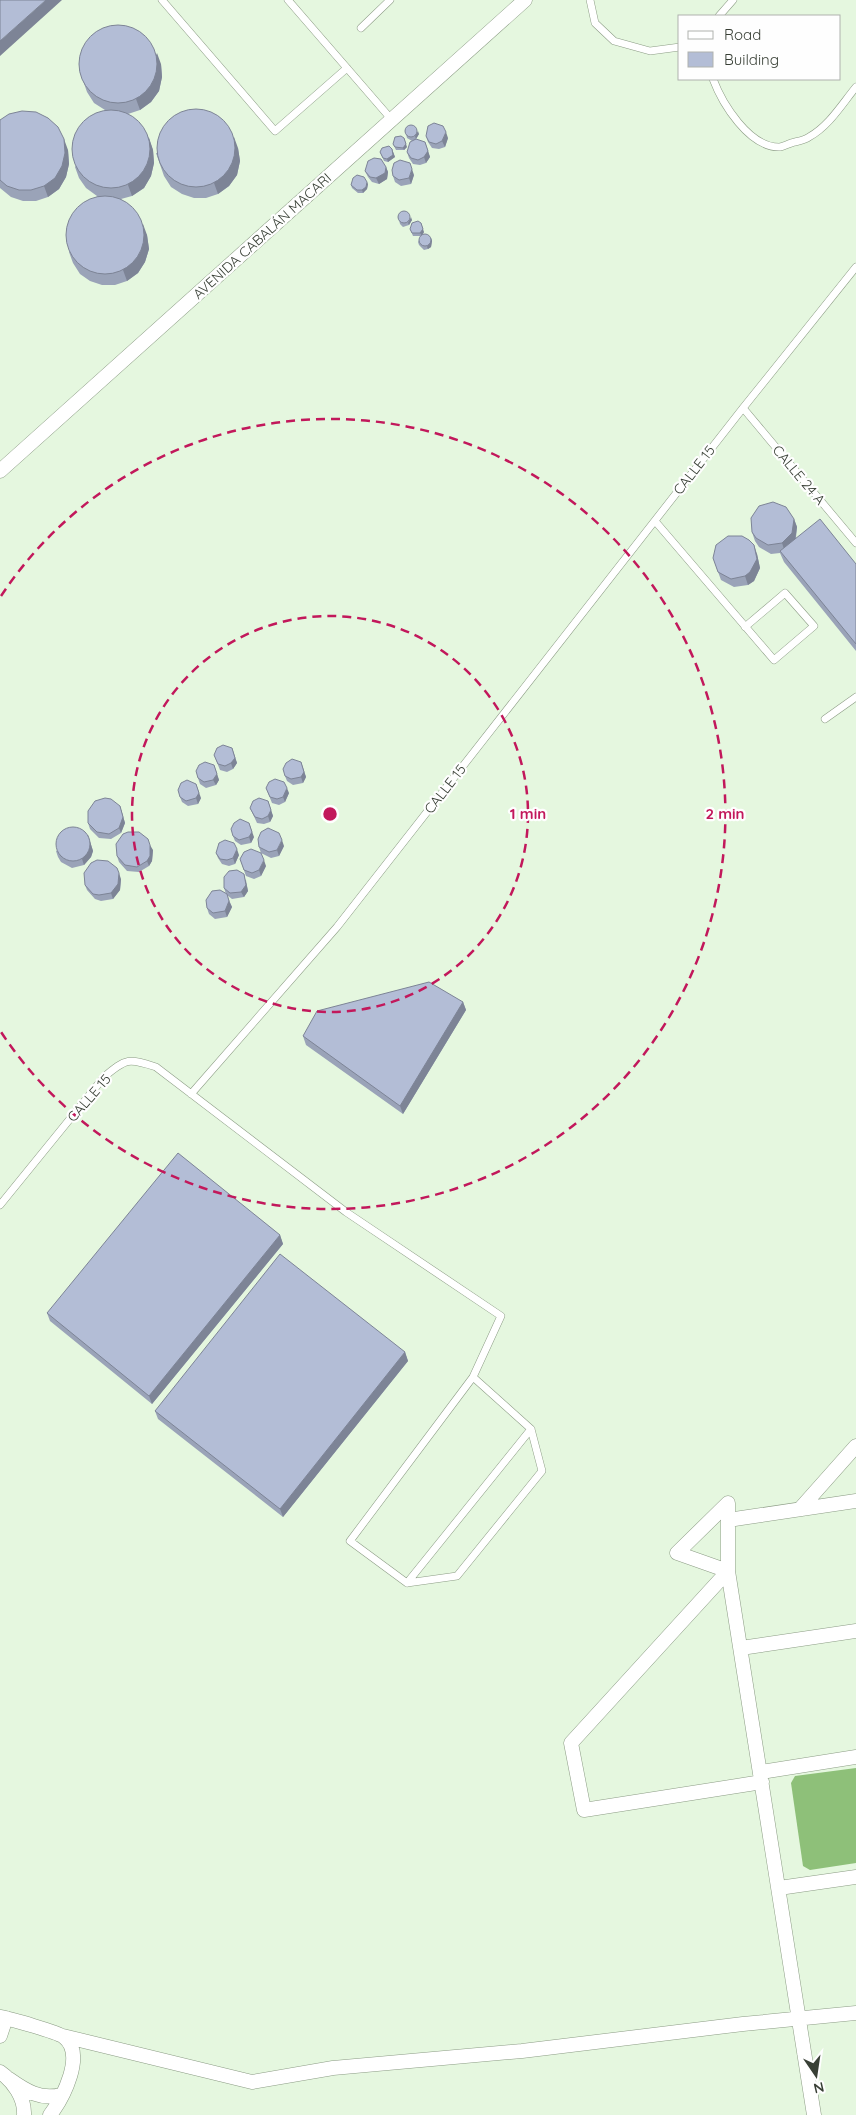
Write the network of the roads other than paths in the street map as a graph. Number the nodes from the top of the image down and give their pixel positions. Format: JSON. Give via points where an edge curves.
{"nodes":[{"id":1,"x":162,"y":0,"type":"edge"},
{"id":2,"x":288,"y":0,"type":"edge"},
{"id":3,"x":390,"y":0,"type":"edge"},
{"id":4,"x":525,"y":0,"type":"edge"},
{"id":5,"x":590,"y":0,"type":"edge"},
{"id":6,"x":733,"y":0,"type":"edge"},
{"id":7,"x":720,"y":15,"type":"edge"},
{"id":8,"x":361,"y":28,"type":"dead end"},
{"id":9,"x":678,"y":47,"type":"edge"},
{"id":10,"x":347,"y":68,"type":"junction"},
{"id":11,"x":714,"y":80,"type":"edge"},
{"id":12,"x":856,"y":87,"type":"edge"},
{"id":13,"x":392,"y":120,"type":"junction"},
{"id":14,"x":856,"y":267,"type":"edge"},
{"id":15,"x":743,"y":408,"type":"junction"},
{"id":16,"x":0,"y":471,"type":"edge"},
{"id":17,"x":655,"y":521,"type":"junction"},
{"id":18,"x":856,"y":542,"type":"edge"},
{"id":19,"x":745,"y":627,"type":"junction"},
{"id":20,"x":856,"y":697,"type":"edge"},
{"id":21,"x":825,"y":719,"type":"dead end"},
{"id":22,"x":191,"y":1094,"type":"junction"},
{"id":23,"x":0,"y":1205,"type":"edge"},
{"id":24,"x":472,"y":1377,"type":"junction"},
{"id":25,"x":531,"y":1429,"type":"junction"},
{"id":26,"x":856,"y":1446,"type":"edge"},
{"id":27,"x":856,"y":1501,"type":"edge"},
{"id":28,"x":800,"y":1509,"type":"junction"},
{"id":29,"x":728,"y":1520,"type":"junction"},
{"id":30,"x":728,"y":1571,"type":"junction"},
{"id":31,"x":407,"y":1583,"type":"junction"},
{"id":32,"x":856,"y":1631,"type":"edge"},
{"id":33,"x":741,"y":1648,"type":"junction"},
{"id":34,"x":856,"y":1758,"type":"edge"},
{"id":35,"x":762,"y":1777,"type":"junction"},
{"id":36,"x":856,"y":1877,"type":"edge"},
{"id":37,"x":779,"y":1888,"type":"junction"},
{"id":38,"x":856,"y":2014,"type":"edge"},
{"id":39,"x":3,"y":2017,"type":"edge"},
{"id":40,"x":800,"y":2019,"type":"junction"},
{"id":41,"x":0,"y":2036,"type":"edge"},
{"id":42,"x":63,"y":2036,"type":"junction"},
{"id":43,"x":5,"y":2075,"type":"edge"},
{"id":44,"x":61,"y":2095,"type":"junction"},
{"id":45,"x":24,"y":2115,"type":"edge"},
{"id":46,"x":50,"y":2115,"type":"edge"},
{"id":47,"x":814,"y":2115,"type":"edge"}],
"edges":[{"from":1,"to":10,"type":"lane","via":[[275,131]]},
{"from":2,"to":10,"type":"lane"},
{"from":3,"to":8,"type":"lane"},
{"from":4,"to":13,"type":"street","name":"AVENIDA CABALÁN MACARI"},
{"from":5,"to":9,"type":"lane","via":[[594,23],[614,41],[650,51]]},
{"from":6,"to":7,"type":"lane"},
{"from":10,"to":13,"type":"lane"},
{"from":11,"to":12,"type":"lane","via":[[727,107],[744,129],[760,141],[779,147],[808,138],[825,125]]},
{"from":13,"to":16,"type":"street","name":"AVENIDA CABALÁN MACARI"},
{"from":14,"to":15,"type":"lane","name":"CALLE 15"},
{"from":15,"to":17,"type":"lane","name":"CALLE 15"},
{"from":15,"to":18,"type":"lane","name":"CALLE 24 A"},
{"from":17,"to":19,"type":"lane"},
{"from":17,"to":22,"type":"lane","name":"CALLE 15","via":[[337,927]]},
{"from":19,"to":19,"type":"lane","via":[[774,660],[814,626],[785,592]]},
{"from":20,"to":21,"type":"lane"},
{"from":22,"to":23,"type":"lane","name":"CALLE 15","via":[[156,1067],[135,1060],[120,1064],[104,1078]]},
{"from":22,"to":24,"type":"lane","via":[[346,1212],[500,1316]]},
{"from":24,"to":25,"type":"lane"},
{"from":24,"to":31,"type":"lane","via":[[350,1540]]},
{"from":25,"to":31,"type":"lane"},
{"from":25,"to":31,"type":"lane","via":[[542,1471],[457,1576]]},
{"from":26,"to":28,"type":"street"},
{"from":27,"to":28,"type":"street"},
{"from":28,"to":29,"type":"street"},
{"from":29,"to":30,"type":"street"},
{"from":29,"to":30,"type":"street","via":[[728,1503],[677,1553]]},
{"from":30,"to":33,"type":"street"},
{"from":30,"to":35,"type":"street","via":[[571,1743],[584,1810]]},
{"from":32,"to":33,"type":"street"},
{"from":33,"to":35,"type":"street"},
{"from":34,"to":35,"type":"street"},
{"from":35,"to":37,"type":"street"},
{"from":36,"to":37,"type":"street"},
{"from":37,"to":40,"type":"street"},
{"from":38,"to":40,"type":"street"},
{"from":39,"to":41,"type":"street"},
{"from":39,"to":42,"type":"street"},
{"from":40,"to":42,"type":"street","via":[[522,2051],[333,2068],[252,2082]]},
{"from":40,"to":47,"type":"street"},
{"from":42,"to":44,"type":"street","via":[[71,2046],[74,2058],[71,2077]]},
{"from":43,"to":44,"type":"street","via":[[36,2094],[49,2098]]},
{"from":43,"to":45,"type":"street","via":[[24,2105]]},
{"from":44,"to":46,"type":"street"}]}
